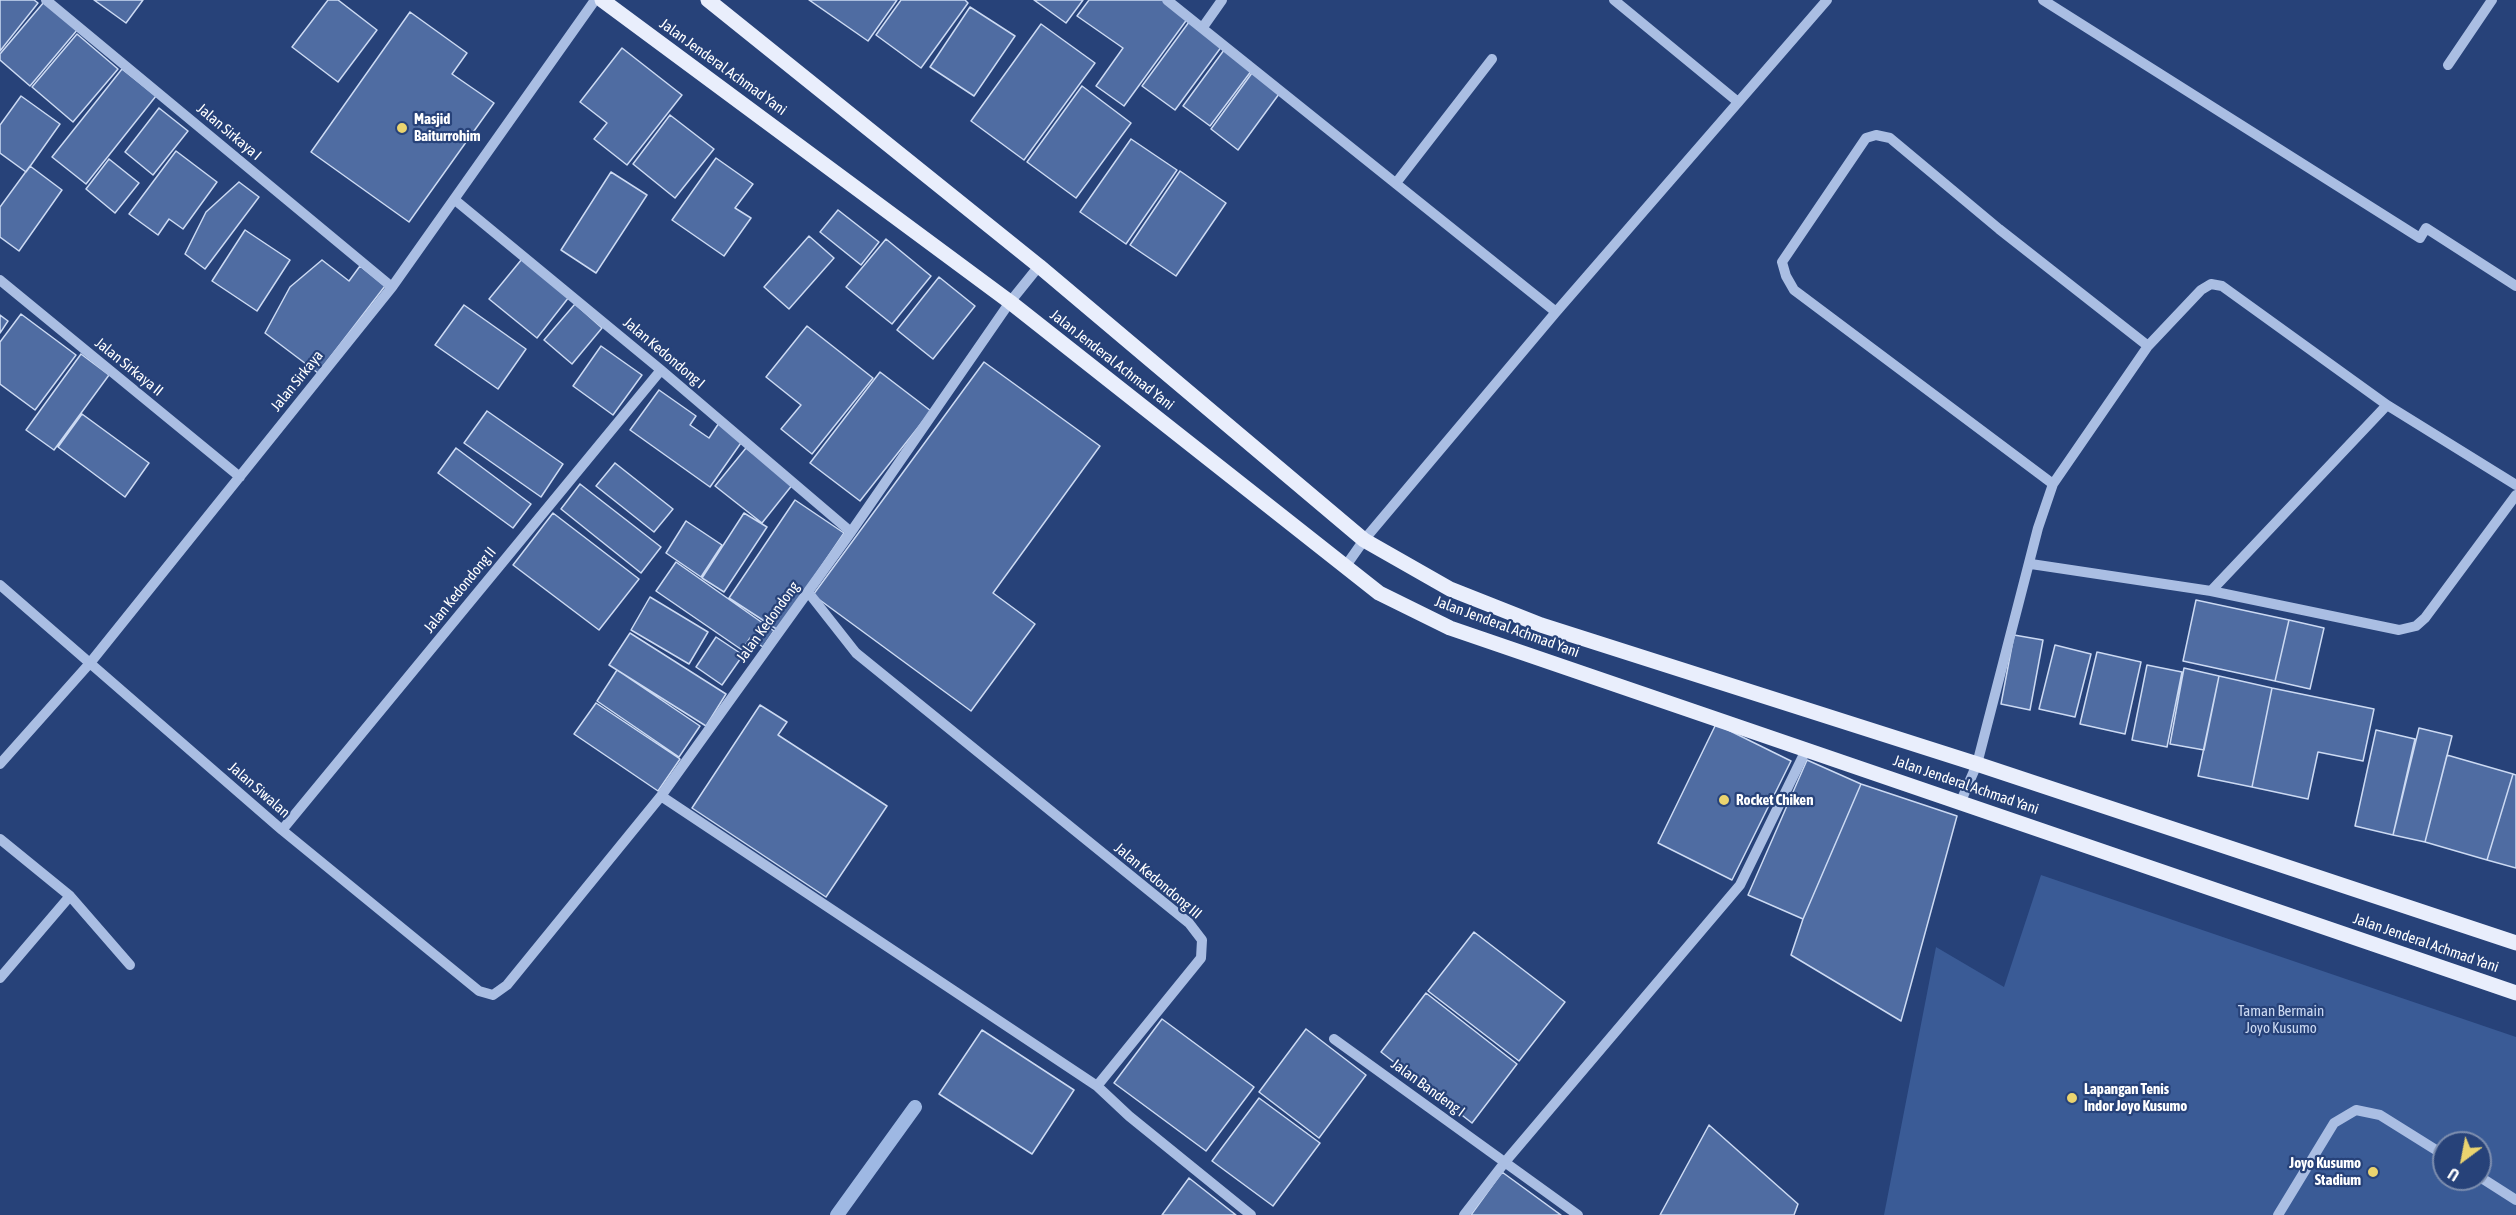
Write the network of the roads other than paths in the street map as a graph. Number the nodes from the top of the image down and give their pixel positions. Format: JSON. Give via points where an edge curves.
{"nodes":[{"id":1,"x":46,"y":0,"type":"edge"},
{"id":2,"x":595,"y":0,"type":"edge"},
{"id":3,"x":602,"y":0,"type":"edge"},
{"id":4,"x":708,"y":0,"type":"edge"},
{"id":5,"x":1167,"y":0,"type":"edge"},
{"id":6,"x":1222,"y":0,"type":"edge"},
{"id":7,"x":1614,"y":0,"type":"edge"},
{"id":8,"x":1827,"y":0,"type":"edge"},
{"id":9,"x":2043,"y":0,"type":"edge"},
{"id":10,"x":2488,"y":2,"type":"edge"},
{"id":11,"x":1203,"y":27,"type":"junction"},
{"id":12,"x":1492,"y":59,"type":"dead end"},
{"id":13,"x":2448,"y":65,"type":"dead end"},
{"id":14,"x":1738,"y":102,"type":"junction"},
{"id":15,"x":1396,"y":183,"type":"junction"},
{"id":16,"x":455,"y":200,"type":"junction"},
{"id":17,"x":1039,"y":266,"type":"junction"},
{"id":18,"x":0,"y":280,"type":"edge"},
{"id":19,"x":2516,"y":286,"type":"edge"},
{"id":20,"x":392,"y":287,"type":"junction"},
{"id":21,"x":1010,"y":302,"type":"junction"},
{"id":22,"x":1556,"y":312,"type":"junction"},
{"id":23,"x":2148,"y":346,"type":"junction"},
{"id":24,"x":661,"y":370,"type":"junction"},
{"id":25,"x":2387,"y":405,"type":"junction"},
{"id":26,"x":240,"y":477,"type":"junction"},
{"id":27,"x":2053,"y":484,"type":"junction"},
{"id":28,"x":2516,"y":485,"type":"edge"},
{"id":29,"x":2516,"y":495,"type":"edge"},
{"id":30,"x":851,"y":532,"type":"junction"},
{"id":31,"x":1364,"y":540,"type":"junction"},
{"id":32,"x":2031,"y":564,"type":"junction"},
{"id":33,"x":1345,"y":567,"type":"junction"},
{"id":34,"x":0,"y":585,"type":"edge"},
{"id":35,"x":2211,"y":591,"type":"junction"},
{"id":36,"x":808,"y":592,"type":"junction"},
{"id":37,"x":90,"y":663,"type":"junction"},
{"id":38,"x":1806,"y":750,"type":"junction"},
{"id":39,"x":0,"y":764,"type":"edge"},
{"id":40,"x":1977,"y":764,"type":"junction"},
{"id":41,"x":661,"y":796,"type":"junction"},
{"id":42,"x":1961,"y":801,"type":"junction"},
{"id":43,"x":282,"y":830,"type":"junction"},
{"id":44,"x":0,"y":839,"type":"edge"},
{"id":45,"x":70,"y":896,"type":"junction"},
{"id":46,"x":2516,"y":943,"type":"edge"},
{"id":47,"x":130,"y":965,"type":"dead end"},
{"id":48,"x":0,"y":978,"type":"edge"},
{"id":49,"x":507,"y":985,"type":"joint"},
{"id":50,"x":2516,"y":993,"type":"edge"},
{"id":51,"x":1334,"y":1039,"type":"dead end"},
{"id":52,"x":1098,"y":1086,"type":"junction"},
{"id":53,"x":2432,"y":1148,"type":"edge"},
{"id":54,"x":1505,"y":1162,"type":"junction"},
{"id":55,"x":2492,"y":1185,"type":"edge"},
{"id":56,"x":2516,"y":1200,"type":"edge"},
{"id":57,"x":1251,"y":1215,"type":"edge"},
{"id":58,"x":1464,"y":1215,"type":"edge"},
{"id":59,"x":1578,"y":1215,"type":"edge"},
{"id":60,"x":2278,"y":1215,"type":"edge"}],
"edges":[{"from":1,"to":20,"type":"street","name":"Jalan Sirkaya I"},
{"from":2,"to":16,"type":"street","name":"Jalan Sirkaya"},
{"from":3,"to":21,"type":"main road","name":"Jalan Jenderal Achmad Yani"},
{"from":4,"to":17,"type":"main road","name":"Jalan Jenderal Achmad Yani"},
{"from":5,"to":11,"type":"street"},
{"from":6,"to":11,"type":"street"},
{"from":7,"to":14,"type":"street"},
{"from":8,"to":14,"type":"street"},
{"from":9,"to":19,"type":"street","via":[[2420,238],[2426,228]]},
{"from":10,"to":13,"type":"street"},
{"from":11,"to":15,"type":"street"},
{"from":12,"to":15,"type":"street"},
{"from":14,"to":22,"type":"street"},
{"from":15,"to":22,"type":"street"},
{"from":16,"to":20,"type":"street","name":"Jalan Sirkaya"},
{"from":16,"to":24,"type":"street","name":"Jalan Kedondong I"},
{"from":17,"to":21,"type":"street","name":"Jalan Kedondong"},
{"from":17,"to":31,"type":"main road","name":"Jalan Jenderal Achmad Yani"},
{"from":18,"to":26,"type":"street","name":"Jalan Sirkaya II"},
{"from":20,"to":26,"type":"street","name":"Jalan Sirkaya"},
{"from":21,"to":30,"type":"street","name":"Jalan Kedondong"},
{"from":21,"to":33,"type":"main road","name":"Jalan Jenderal Achmad Yani"},
{"from":22,"to":31,"type":"street"},
{"from":23,"to":25,"type":"street","via":[[2201,290],[2211,284],[2222,286]]},
{"from":23,"to":27,"type":"street"},
{"from":23,"to":27,"type":"street","via":[[1890,138],[1866,138],[1782,262],[1786,276],[1794,290]]},
{"from":24,"to":30,"type":"street","name":"Jalan Kedondong I"},
{"from":24,"to":43,"type":"street","name":"Jalan Kedondong II"},
{"from":25,"to":28,"type":"street"},
{"from":25,"to":35,"type":"street"},
{"from":26,"to":37,"type":"street","name":"Jalan Sirkaya"},
{"from":27,"to":32,"type":"street"},
{"from":29,"to":35,"type":"street","via":[[2416,626],[2399,630]]},
{"from":30,"to":36,"type":"street","name":"Jalan Kedondong"},
{"from":31,"to":33,"type":"street"},
{"from":31,"to":40,"type":"main road","name":"Jalan Jenderal Achmad Yani","via":[[1450,589],[1541,625]]},
{"from":32,"to":35,"type":"street"},
{"from":32,"to":40,"type":"street"},
{"from":33,"to":38,"type":"main road","name":"Jalan Jenderal Achmad Yani","via":[[1379,593],[1450,628]]},
{"from":34,"to":37,"type":"street","name":"Jalan Siwalan"},
{"from":36,"to":41,"type":"street","name":"Jalan Kedondong"},
{"from":36,"to":52,"type":"street","name":"Jalan Kedondong III","via":[[856,653],[1189,923],[1202,940],[1201,958]]},
{"from":37,"to":39,"type":"street","name":"Jalan Sirkaya"},
{"from":37,"to":43,"type":"street","name":"Jalan Siwalan"},
{"from":38,"to":42,"type":"main road","name":"Jalan Jenderal Achmad Yani"},
{"from":38,"to":54,"type":"street","via":[[1740,885]]},
{"from":40,"to":42,"type":"street"},
{"from":40,"to":46,"type":"main road","name":"Jalan Jenderal Achmad Yani"},
{"from":41,"to":49,"type":"street","name":"Jalan Kedondong"},
{"from":41,"to":52,"type":"street"},
{"from":42,"to":50,"type":"main road","name":"Jalan Jenderal Achmad Yani"},
{"from":43,"to":49,"type":"street","name":"Jalan Siwalan","via":[[479,990],[493,994]]},
{"from":44,"to":45,"type":"street"},
{"from":45,"to":47,"type":"street"},
{"from":45,"to":48,"type":"street"},
{"from":51,"to":54,"type":"street","name":"Jalan Bandeng I"},
{"from":52,"to":57,"type":"street"},
{"from":53,"to":60,"type":"street","via":[[2380,1115],[2356,1110],[2334,1123]]},
{"from":54,"to":58,"type":"street"},
{"from":54,"to":59,"type":"street","name":"Jalan Bandeng I"},
{"from":55,"to":56,"type":"street"}]}
